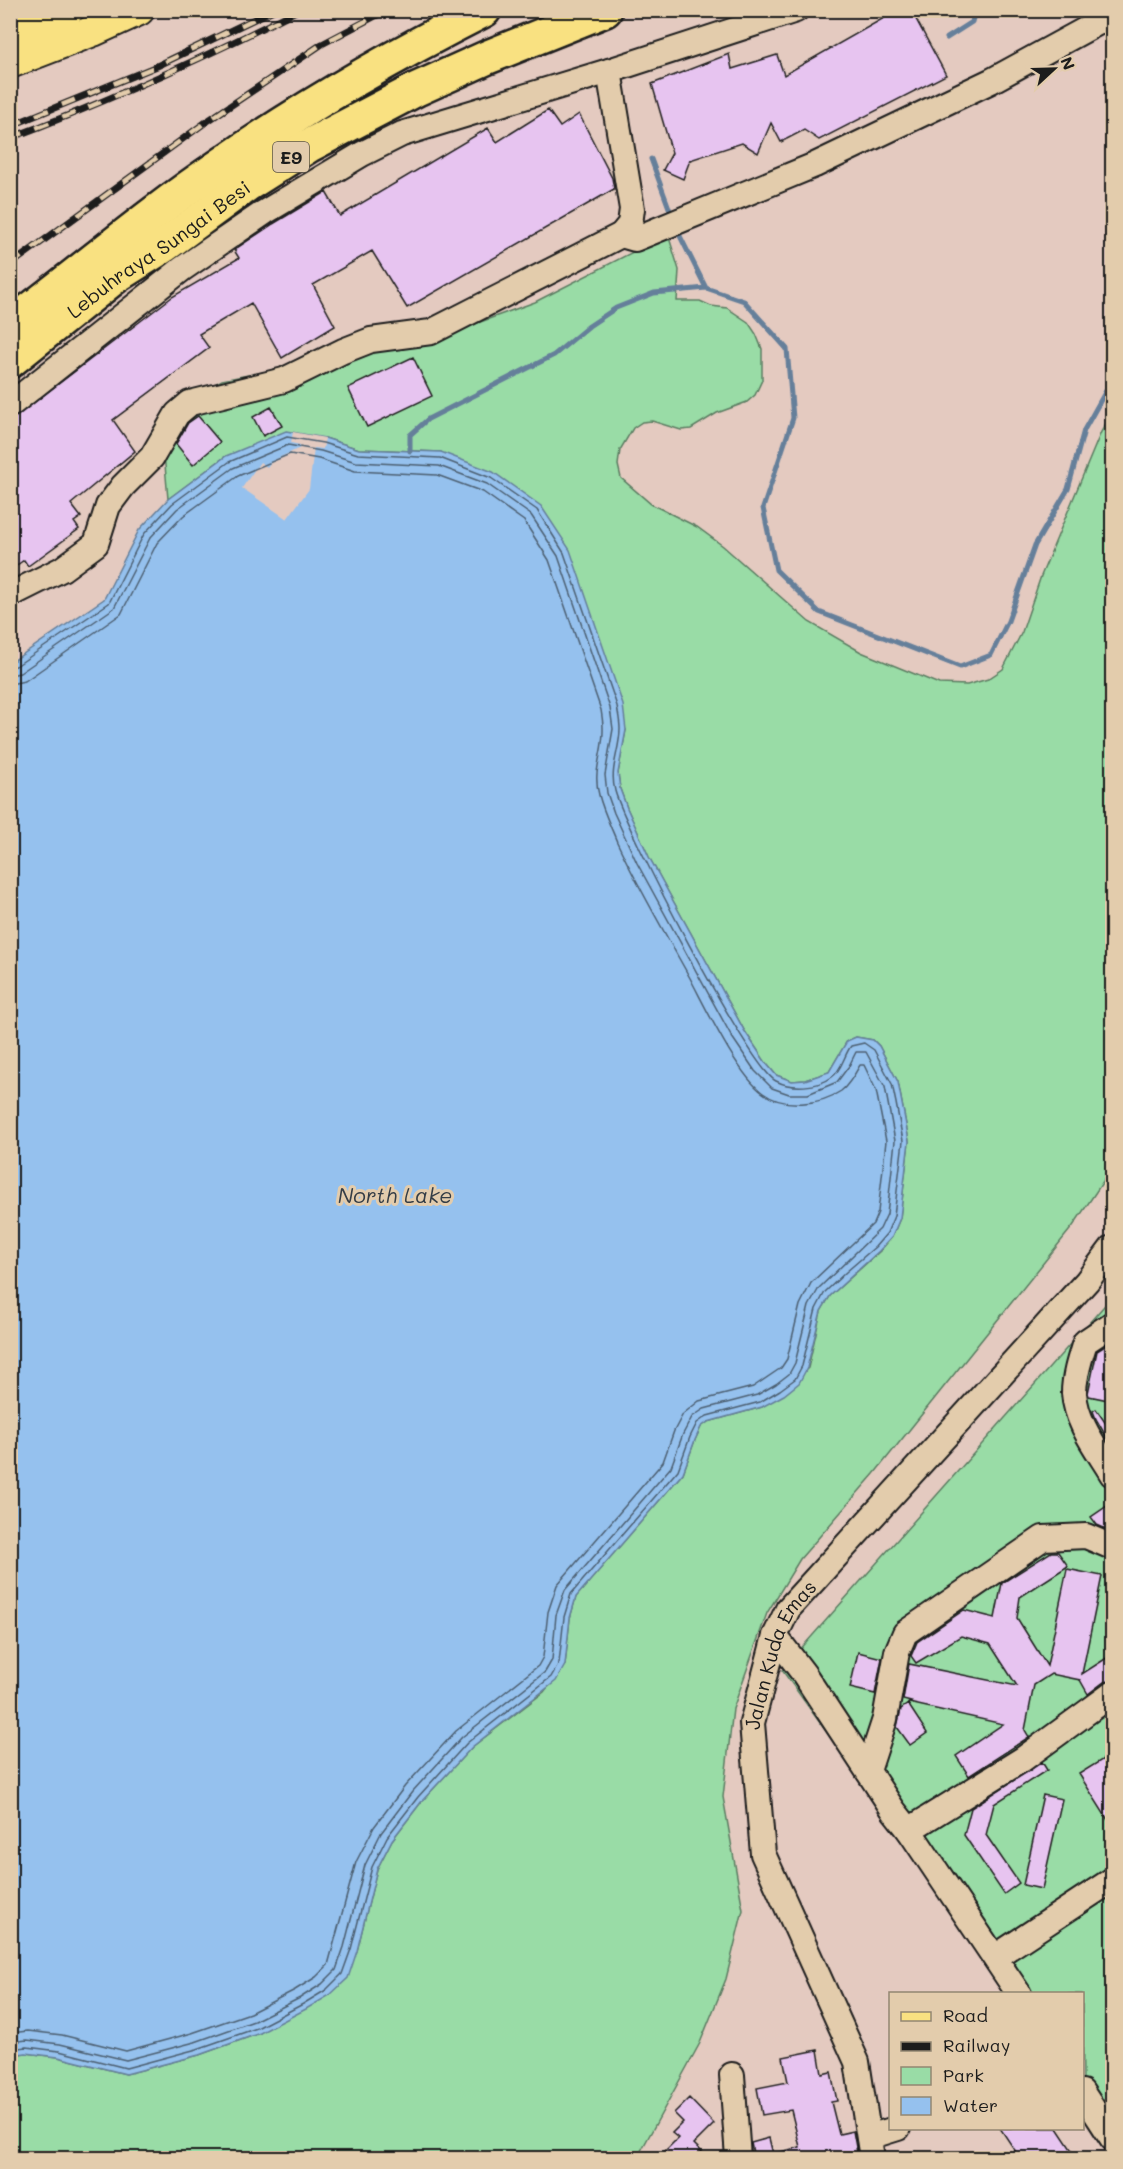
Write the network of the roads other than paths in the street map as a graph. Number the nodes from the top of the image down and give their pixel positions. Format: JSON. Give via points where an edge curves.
{"nodes":[{"id":1,"x":68,"y":10,"type":"edge"},
{"id":2,"x":139,"y":10,"type":"edge"},
{"id":3,"x":484,"y":10,"type":"edge"},
{"id":4,"x":605,"y":10,"type":"edge"},
{"id":5,"x":796,"y":10,"type":"edge"},
{"id":6,"x":1113,"y":15,"type":"edge"},
{"id":7,"x":10,"y":32,"type":"edge"},
{"id":8,"x":10,"y":63,"type":"edge"},
{"id":9,"x":609,"y":71,"type":"junction"},
{"id":10,"x":621,"y":235,"type":"junction"},
{"id":11,"x":10,"y":325,"type":"edge"},
{"id":12,"x":10,"y":361,"type":"edge"},
{"id":13,"x":10,"y":405,"type":"edge"},
{"id":14,"x":10,"y":595,"type":"edge"},
{"id":15,"x":1113,"y":1248,"type":"edge"},
{"id":16,"x":1113,"y":1324,"type":"edge"},
{"id":17,"x":1113,"y":1474,"type":"edge"},
{"id":18,"x":1113,"y":1547,"type":"edge"},
{"id":19,"x":775,"y":1636,"type":"junction"},
{"id":20,"x":1113,"y":1694,"type":"edge"},
{"id":21,"x":868,"y":1771,"type":"junction"},
{"id":22,"x":909,"y":1830,"type":"junction"},
{"id":23,"x":1113,"y":1880,"type":"edge"},
{"id":24,"x":994,"y":1957,"type":"junction"},
{"id":25,"x":1018,"y":1992,"type":"edge"},
{"id":26,"x":732,"y":2075,"type":"dead end"},
{"id":27,"x":1084,"y":2094,"type":"edge"},
{"id":28,"x":895,"y":2130,"type":"edge"},
{"id":29,"x":1113,"y":2138,"type":"edge"},
{"id":30,"x":870,"y":2148,"type":"edge"},
{"id":31,"x":738,"y":2158,"type":"edge"}],
"edges":[{"from":1,"to":7,"type":"main road"},
{"from":2,"to":8,"type":"main road"},
{"from":3,"to":11,"type":"highway","name":"Lebuhraya Sungai Besi","number":"E9","via":[[372,71],[220,165]]},
{"from":4,"to":12,"type":"highway","name":"Lebuhraya Sungai Besi","number":"E9","via":[[417,89],[308,146],[116,276]]},
{"from":5,"to":9,"type":"street"},
{"from":6,"to":10,"type":"street","via":[[991,81],[815,165],[635,239]]},
{"from":9,"to":10,"type":"street","via":[[632,209],[630,224]]},
{"from":9,"to":13,"type":"street","via":[[402,134],[362,154],[265,212],[182,269]]},
{"from":10,"to":14,"type":"street","via":[[431,333],[371,340],[284,380],[190,403],[177,414],[152,457],[108,506],[96,544],[62,569]]},
{"from":15,"to":19,"type":"street","name":"Jalan Kuda Emas","via":[[788,1609]]},
{"from":16,"to":17,"type":"street","via":[[1085,1342],[1074,1393],[1081,1422]]},
{"from":18,"to":21,"type":"street","via":[[1086,1536],[1043,1538],[905,1633]]},
{"from":19,"to":21,"type":"street"},
{"from":19,"to":30,"type":"street","name":"Jalan Kuda Emas","via":[[752,1723],[763,1854],[857,2062]]},
{"from":20,"to":22,"type":"street","via":[[1023,1759]]},
{"from":21,"to":22,"type":"street"},
{"from":22,"to":24,"type":"street"},
{"from":23,"to":24,"type":"street"},
{"from":24,"to":25,"type":"street"},
{"from":26,"to":31,"type":"street"},
{"from":27,"to":29,"type":"street"},
{"from":28,"to":30,"type":"street"}]}
